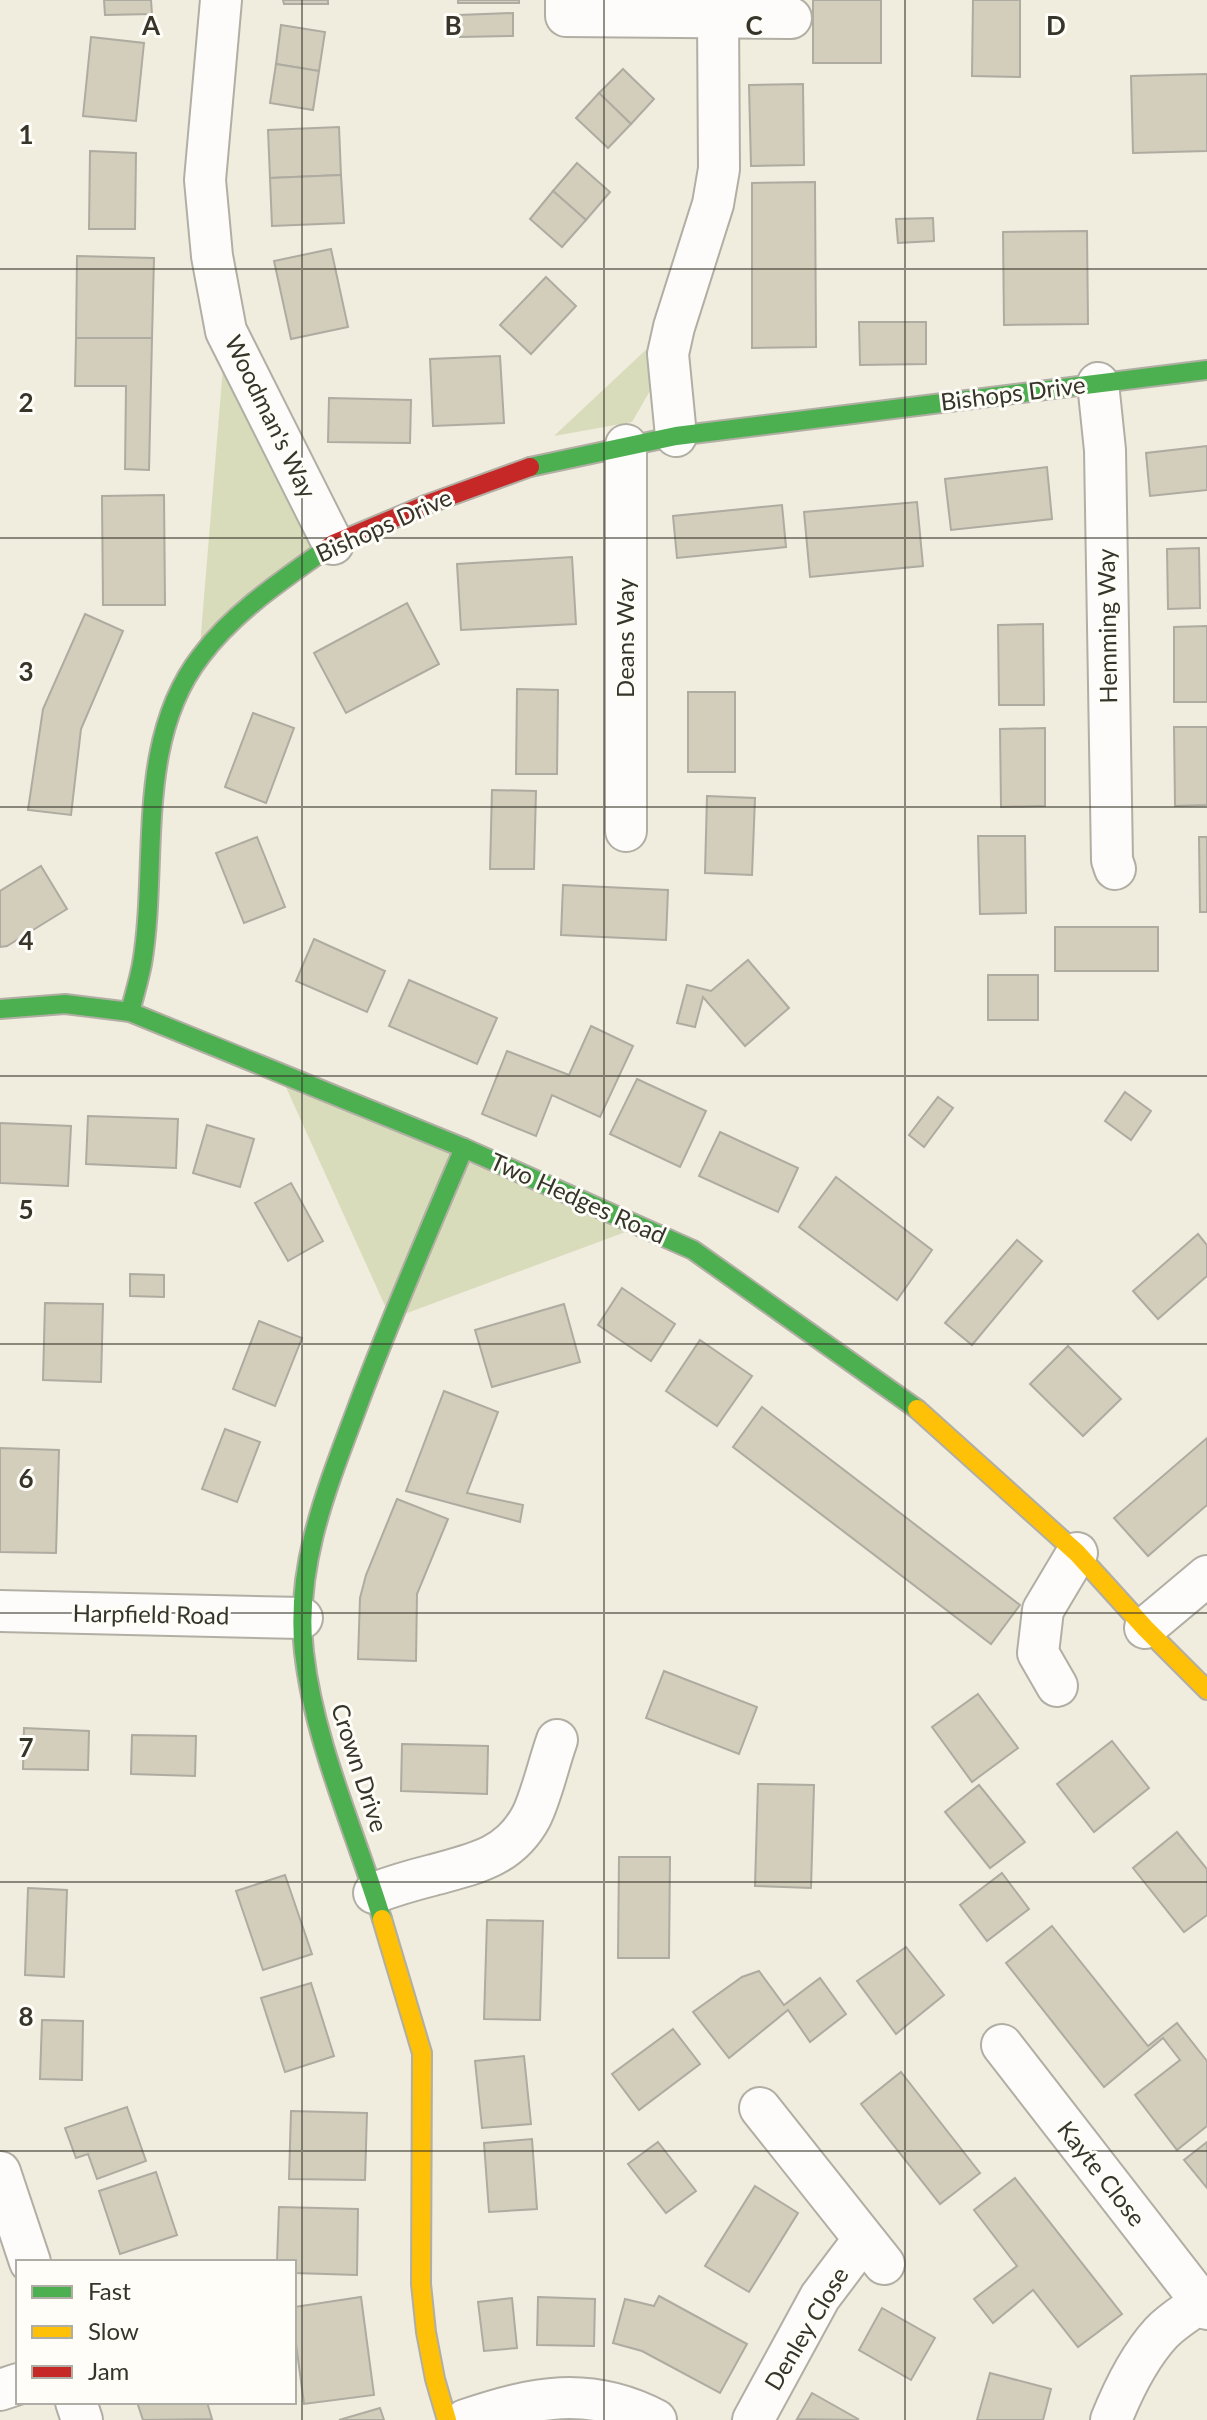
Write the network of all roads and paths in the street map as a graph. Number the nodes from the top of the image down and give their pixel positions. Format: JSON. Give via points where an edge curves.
{"nodes":[{"id":1,"x":221,"y":0,"type":"edge"},
{"id":2,"x":566,"y":0,"type":"edge"},
{"id":3,"x":718,"y":17,"type":"junction"},
{"id":4,"x":791,"y":18,"type":"dead end"},
{"id":5,"x":1207,"y":370,"type":"edge"},
{"id":6,"x":1098,"y":383,"type":"junction"},
{"id":7,"x":676,"y":436,"type":"junction"},
{"id":8,"x":626,"y":445,"type":"junction"},
{"id":9,"x":333,"y":544,"type":"junction"},
{"id":10,"x":626,"y":831,"type":"dead end"},
{"id":11,"x":1115,"y":869,"type":"dead end"},
{"id":12,"x":0,"y":1009,"type":"edge"},
{"id":13,"x":130,"y":1012,"type":"junction"},
{"id":14,"x":464,"y":1148,"type":"junction"},
{"id":15,"x":1077,"y":1553,"type":"junction"},
{"id":16,"x":1207,"y":1576,"type":"edge"},
{"id":17,"x":0,"y":1611,"type":"edge"},
{"id":18,"x":302,"y":1618,"type":"junction"},
{"id":19,"x":1145,"y":1628,"type":"junction"},
{"id":20,"x":1057,"y":1686,"type":"dead end"},
{"id":21,"x":1207,"y":1690,"type":"edge"},
{"id":22,"x":557,"y":1740,"type":"dead end"},
{"id":23,"x":374,"y":1893,"type":"junction"},
{"id":24,"x":1002,"y":2045,"type":"dead end"},
{"id":25,"x":760,"y":2108,"type":"dead end"},
{"id":26,"x":0,"y":2172,"type":"edge"},
{"id":27,"x":29,"y":2260,"type":"edge"},
{"id":28,"x":1204,"y":2306,"type":"edge"},
{"id":29,"x":447,"y":2420,"type":"edge"},
{"id":30,"x":465,"y":2420,"type":"edge"},
{"id":31,"x":656,"y":2420,"type":"edge"},
{"id":32,"x":753,"y":2420,"type":"edge"},
{"id":33,"x":1111,"y":2420,"type":"edge"}],
"edges":[{"from":1,"to":9,"type":"street","name":"Woodman's Way","via":[[205,180],[226,331]]},
{"from":2,"to":3,"type":"street","via":[[566,16]]},
{"from":3,"to":4,"type":"street"},
{"from":3,"to":7,"type":"street","via":[[720,134],[715,192],[668,354]]},
{"from":5,"to":6,"type":"street","name":"Bishops Drive"},
{"from":6,"to":7,"type":"street","name":"Bishops Drive"},
{"from":6,"to":11,"type":"street","name":"Hemming Way","via":[[1105,450]]},
{"from":7,"to":8,"type":"street","name":"Bishops Drive"},
{"from":8,"to":9,"type":"street","name":"Bishops Drive","via":[[520,469]]},
{"from":8,"to":10,"type":"street","name":"Deans Way"},
{"from":9,"to":13,"type":"street","name":"Bishops Drive","via":[[242,613],[199,658],[181,689],[158,756],[142,964]]},
{"from":12,"to":13,"type":"street","name":"Two Hedges Road","via":[[73,1003]]},
{"from":13,"to":14,"type":"street","name":"Two Hedges Road"},
{"from":14,"to":15,"type":"street","name":"Two Hedges Road","via":[[693,1250],[907,1400]]},
{"from":14,"to":18,"type":"street","name":"Crown Drive","via":[[391,1319],[320,1507],[304,1580]]},
{"from":15,"to":19,"type":"street","name":"Two Hedges Road"},
{"from":15,"to":20,"type":"street","via":[[1043,1610],[1038,1653]]},
{"from":16,"to":19,"type":"street"},
{"from":17,"to":18,"type":"street","name":"Harpfield Road"},
{"from":18,"to":23,"type":"street","name":"Crown Drive","via":[[316,1718]]},
{"from":19,"to":21,"type":"street","name":"Two Hedges Road"},
{"from":22,"to":23,"type":"street","via":[[531,1817],[498,1853]]},
{"from":23,"to":29,"type":"street","name":"Crown Drive","via":[[422,2053],[421,2284],[426,2332]]},
{"from":24,"to":28,"type":"street","name":"Kayte Close"},
{"from":25,"to":32,"type":"street","name":"Denley Close","via":[[874,2252],[820,2297]]},
{"from":26,"to":27,"type":"street"},
{"from":28,"to":33,"type":"street","name":"Kayte Close","via":[[1162,2332]]},
{"from":30,"to":31,"type":"street","via":[[513,2404],[571,2398],[615,2404]]}]}
